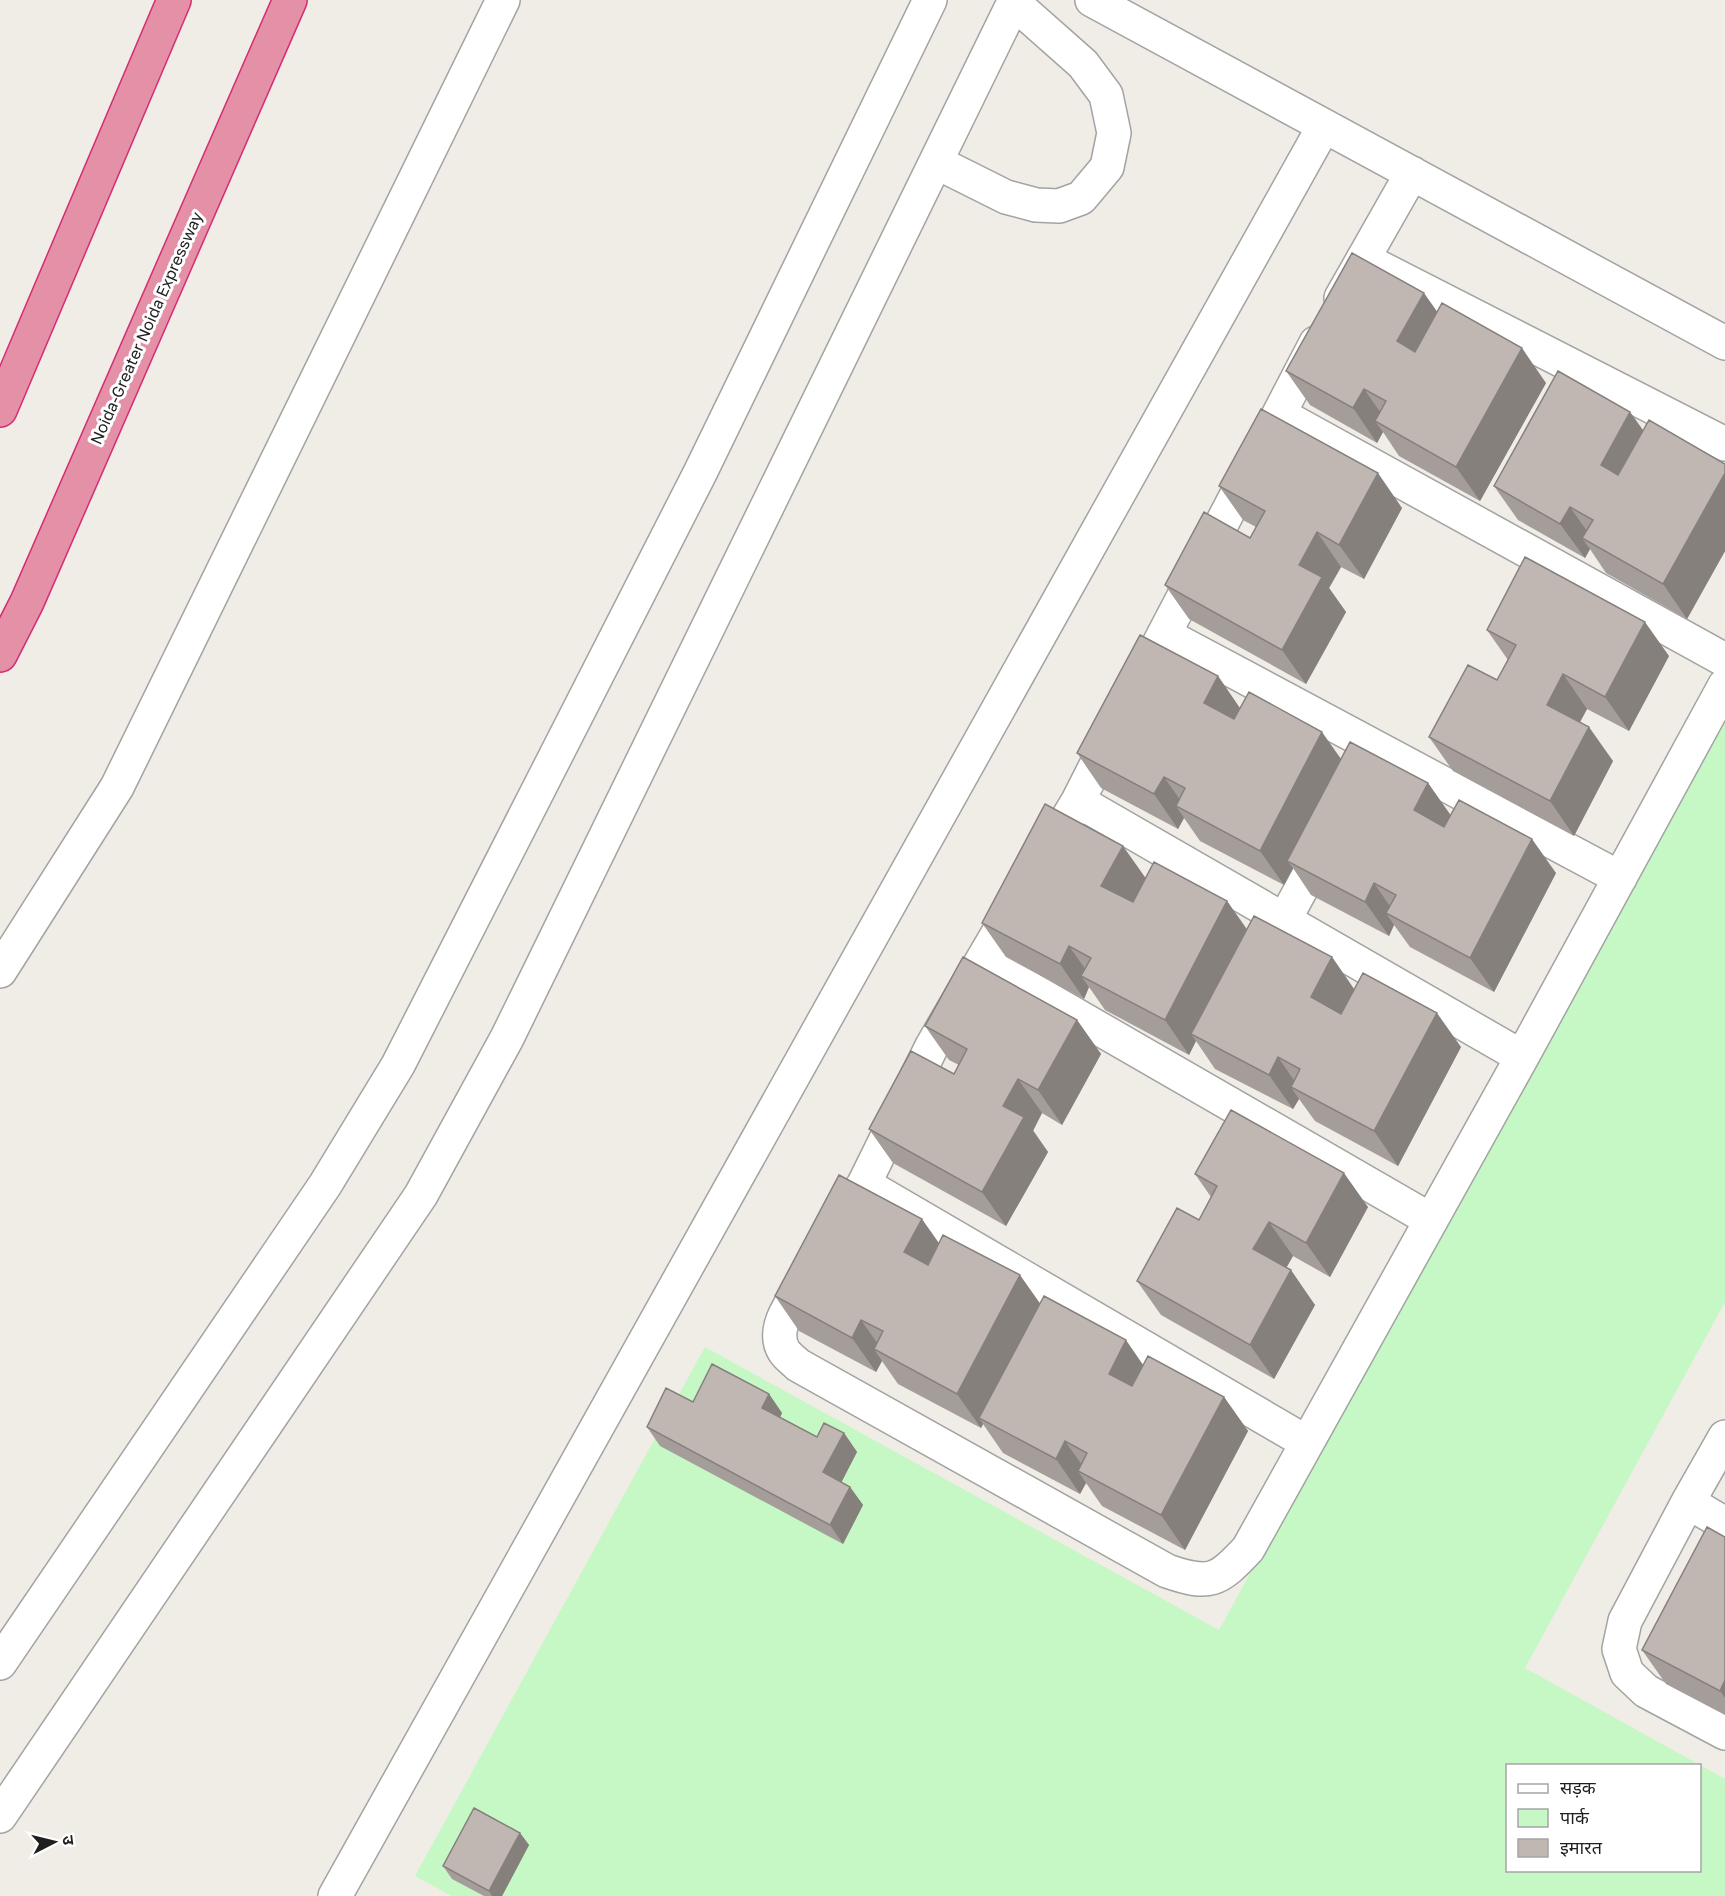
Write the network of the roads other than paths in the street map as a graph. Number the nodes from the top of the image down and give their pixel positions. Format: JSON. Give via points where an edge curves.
{"nodes":[{"id":1,"x":174,"y":0,"type":"edge"},
{"id":2,"x":290,"y":0,"type":"edge"},
{"id":3,"x":502,"y":0,"type":"edge"},
{"id":4,"x":930,"y":0,"type":"edge"},
{"id":5,"x":1092,"y":0,"type":"edge"},
{"id":6,"x":1015,"y":1,"type":"edge"},
{"id":7,"x":1324,"y":126,"type":"junction"},
{"id":8,"x":936,"y":162,"type":"junction"},
{"id":9,"x":1412,"y":173,"type":"junction"},
{"id":10,"x":1363,"y":259,"type":"junction"},
{"id":11,"x":1725,"y":343,"type":"edge"},
{"id":12,"x":1584,"y":372,"type":"junction"},
{"id":13,"x":1567,"y":402,"type":"edge"},
{"id":14,"x":0,"y":410,"type":"edge"},
{"id":15,"x":1280,"y":414,"type":"junction"},
{"id":16,"x":1725,"y":444,"type":"edge"},
{"id":17,"x":1512,"y":503,"type":"edge"},
{"id":18,"x":1496,"y":534,"type":"junction"},
{"id":19,"x":1164,"y":634,"type":"junction"},
{"id":20,"x":0,"y":655,"type":"edge"},
{"id":21,"x":1725,"y":660,"type":"edge"},
{"id":22,"x":1725,"y":684,"type":"edge"},
{"id":23,"x":1376,"y":748,"type":"junction"},
{"id":24,"x":1360,"y":778,"type":"edge"},
{"id":25,"x":1078,"y":801,"type":"junction"},
{"id":26,"x":1339,"y":819,"type":"edge"},
{"id":27,"x":1620,"y":878,"type":"junction"},
{"id":28,"x":1285,"y":920,"type":"junction"},
{"id":29,"x":982,"y":961,"type":"junction"},
{"id":30,"x":1262,"y":961,"type":"edge"},
{"id":31,"x":0,"y":971,"type":"edge"},
{"id":32,"x":1522,"y":1057,"type":"junction"},
{"id":33,"x":864,"y":1184,"type":"junction"},
{"id":34,"x":1431,"y":1220,"type":"junction"},
{"id":35,"x":1070,"y":1304,"type":"junction"},
{"id":36,"x":1053,"y":1334,"type":"edge"},
{"id":37,"x":1725,"y":1437,"type":"edge"},
{"id":38,"x":1306,"y":1442,"type":"junction"},
{"id":39,"x":1688,"y":1502,"type":"junction"},
{"id":40,"x":1725,"y":1524,"type":"edge"},
{"id":41,"x":0,"y":1663,"type":"edge"},
{"id":42,"x":1725,"y":1733,"type":"edge"},
{"id":43,"x":0,"y":1816,"type":"edge"},
{"id":44,"x":335,"y":1896,"type":"edge"}],
"edges":[{"from":1,"to":14,"type":"highway"},
{"from":2,"to":20,"type":"highway","name":"Noida-Greater Noida Expressway","via":[[27,602]]},
{"from":3,"to":31,"type":"street","via":[[117,787]]},
{"from":4,"to":41,"type":"street","via":[[700,473],[398,1065],[325,1185]]},
{"from":5,"to":7,"type":"street"},
{"from":6,"to":8,"type":"street"},
{"from":6,"to":8,"type":"street","via":[[1083,64],[1106,94],[1114,133],[1107,167],[1081,198],[1059,206],[1006,197]]},
{"from":7,"to":9,"type":"street"},
{"from":7,"to":44,"type":"street"},
{"from":8,"to":43,"type":"street","via":[[507,1038],[421,1195]]},
{"from":9,"to":10,"type":"street"},
{"from":9,"to":11,"type":"street"},
{"from":10,"to":12,"type":"street"},
{"from":10,"to":15,"type":"street"},
{"from":12,"to":13,"type":"street"},
{"from":12,"to":16,"type":"street"},
{"from":15,"to":18,"type":"street"},
{"from":15,"to":19,"type":"street"},
{"from":17,"to":18,"type":"street"},
{"from":18,"to":21,"type":"street"},
{"from":19,"to":23,"type":"street"},
{"from":19,"to":25,"type":"street"},
{"from":22,"to":27,"type":"street"},
{"from":23,"to":24,"type":"street"},
{"from":23,"to":27,"type":"street"},
{"from":25,"to":28,"type":"street"},
{"from":25,"to":29,"type":"street"},
{"from":26,"to":28,"type":"street"},
{"from":27,"to":32,"type":"street"},
{"from":28,"to":30,"type":"street"},
{"from":28,"to":32,"type":"street"},
{"from":29,"to":33,"type":"street","via":[[932,1046]]},
{"from":29,"to":34,"type":"street","via":[[1199,1072]]},
{"from":32,"to":34,"type":"street"},
{"from":33,"to":35,"type":"street"},
{"from":33,"to":38,"type":"street","via":[[782,1321],[780,1338],[784,1352],[798,1365],[987,1457],[1167,1571],[1188,1578],[1214,1578],[1248,1549]]},
{"from":34,"to":38,"type":"street"},
{"from":35,"to":36,"type":"street"},
{"from":35,"to":38,"type":"street"},
{"from":37,"to":39,"type":"street"},
{"from":39,"to":40,"type":"street"},
{"from":39,"to":42,"type":"street","via":[[1625,1621],[1619,1649],[1627,1673],[1646,1691]]}]}
